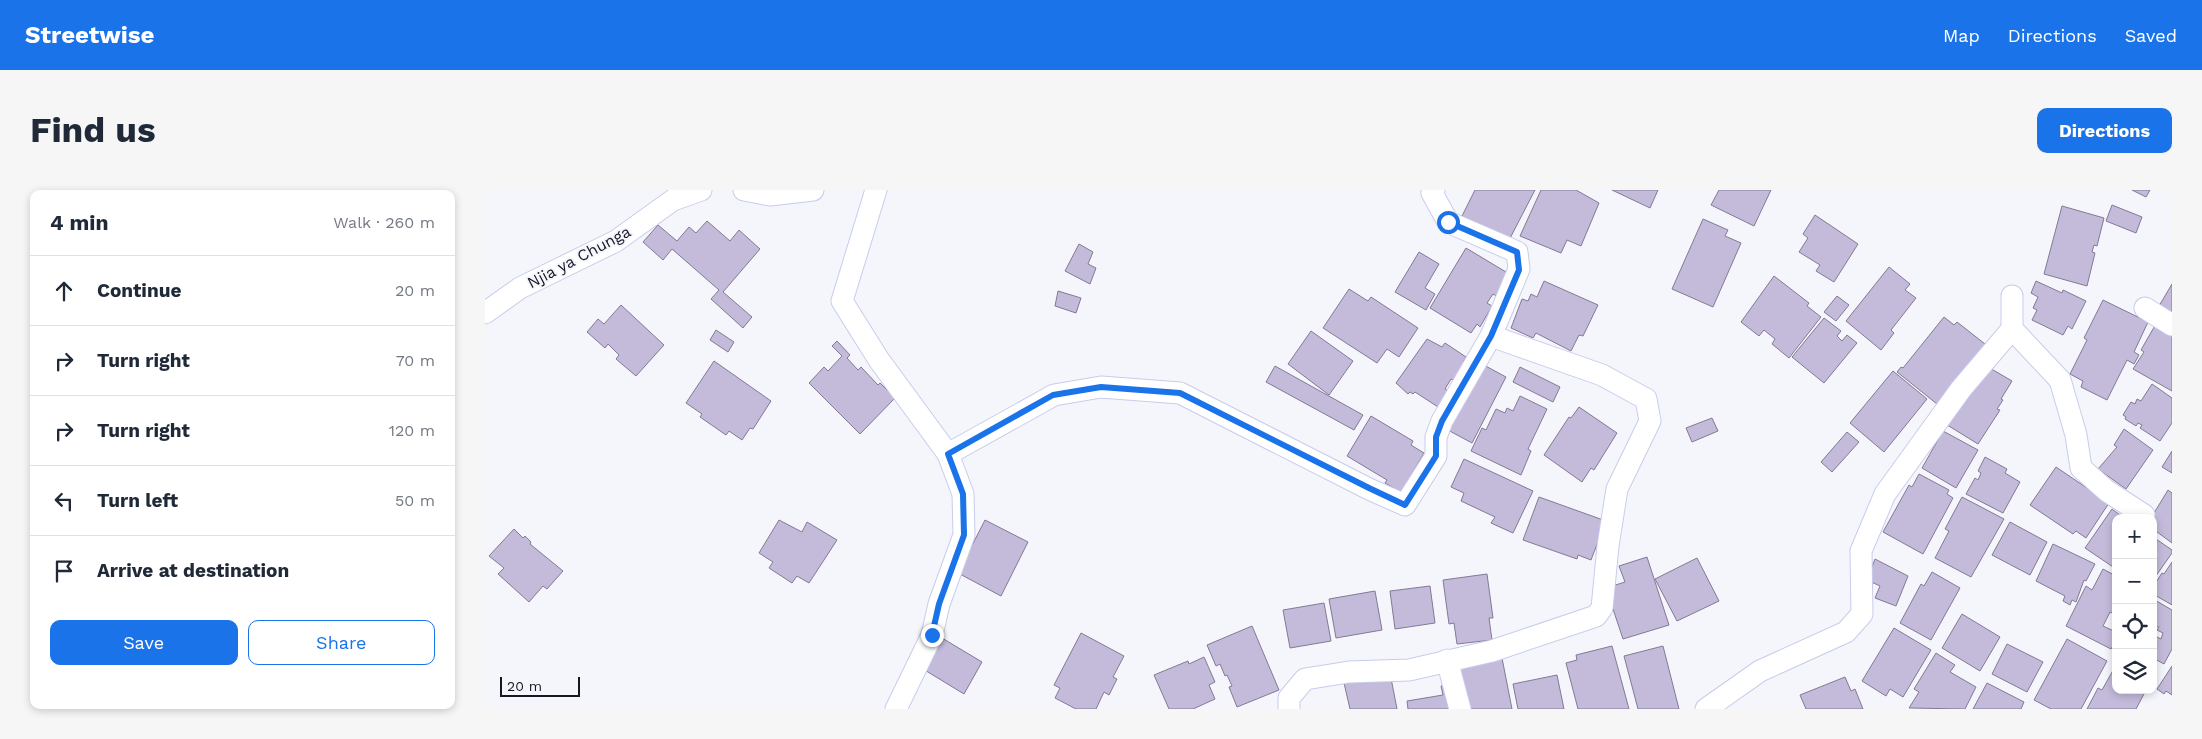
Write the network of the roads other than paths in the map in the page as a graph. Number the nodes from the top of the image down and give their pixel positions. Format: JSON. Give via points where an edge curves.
{"nodes":[{"id":1,"x":701,"y":190,"type":"edge"},
{"id":2,"x":743,"y":190,"type":"edge"},
{"id":3,"x":813,"y":190,"type":"edge"},
{"id":4,"x":876,"y":190,"type":"edge"},
{"id":5,"x":1434,"y":190,"type":"edge"},
{"id":6,"x":2012,"y":296,"type":"dead end"},
{"id":7,"x":2145,"y":308,"type":"dead end"},
{"id":8,"x":485,"y":312,"type":"edge"},
{"id":9,"x":2172,"y":325,"type":"edge"},
{"id":10,"x":2013,"y":329,"type":"junction"},
{"id":11,"x":1491,"y":336,"type":"junction"},
{"id":12,"x":948,"y":454,"type":"junction"},
{"id":13,"x":2142,"y":514,"type":"edge"},
{"id":14,"x":1447,"y":660,"type":"junction"},
{"id":15,"x":897,"y":709,"type":"edge"},
{"id":16,"x":1289,"y":709,"type":"edge"},
{"id":17,"x":1460,"y":709,"type":"edge"},
{"id":18,"x":1706,"y":709,"type":"edge"}],
"edges":[{"from":1,"to":8,"type":"street","name":"Njia ya Chunga","via":[[673,200],[616,241],[520,288]]},
{"from":2,"to":3,"type":"street","via":[[770,195]]},
{"from":4,"to":12,"type":"street","via":[[842,302],[879,360]]},
{"from":5,"to":11,"type":"street","via":[[1432,193],[1448,222],[1517,252],[1519,270]]},
{"from":6,"to":10,"type":"street"},
{"from":7,"to":9,"type":"street"},
{"from":10,"to":13,"type":"street","via":[[2060,380],[2076,435],[2081,468],[2107,491]]},
{"from":10,"to":18,"type":"street","via":[[1961,389],[1885,494],[1861,551],[1862,614],[1846,632],[1760,670]]},
{"from":11,"to":12,"type":"street","via":[[1442,421],[1436,437],[1436,456],[1405,505],[1180,393],[1101,387],[1053,395]]},
{"from":11,"to":14,"type":"street","via":[[1601,376],[1646,399],[1650,421],[1617,489],[1607,546],[1602,608],[1596,616],[1492,651]]},
{"from":12,"to":15,"type":"street","via":[[963,494],[964,535],[939,604],[932,635]]},
{"from":14,"to":16,"type":"street","via":[[1409,670],[1349,672],[1305,679],[1289,698]]},
{"from":14,"to":17,"type":"street"}]}
